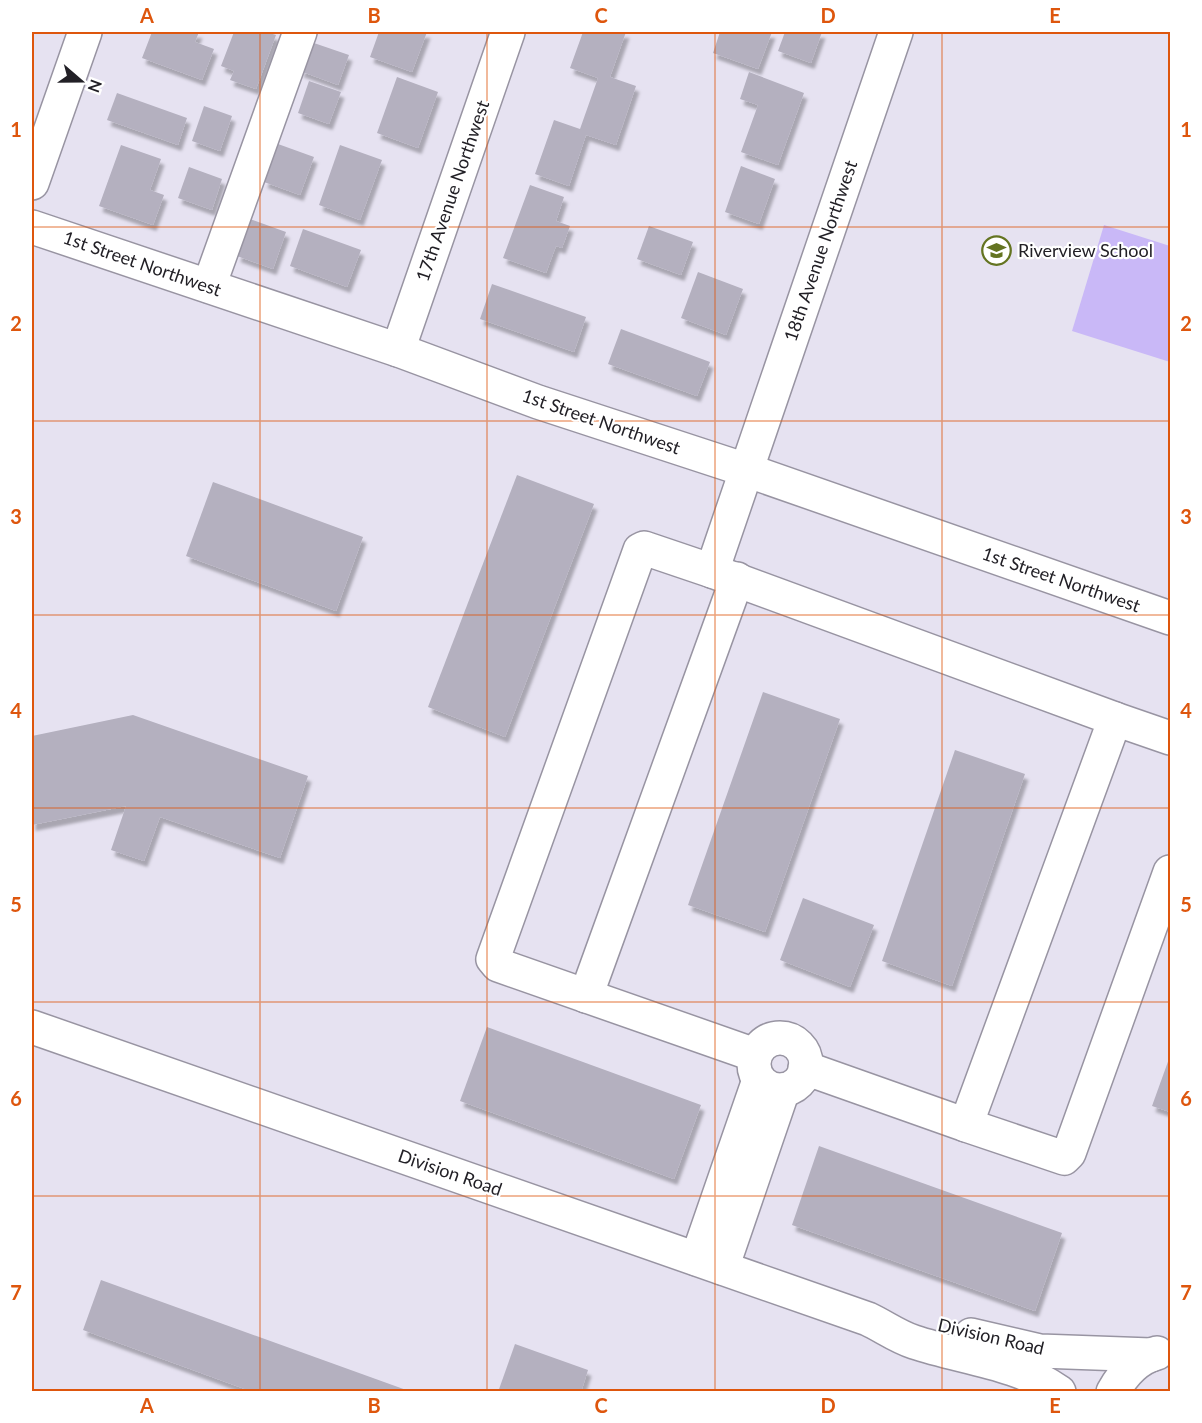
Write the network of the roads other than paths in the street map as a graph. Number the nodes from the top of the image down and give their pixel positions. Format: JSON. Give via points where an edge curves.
{"nodes":[{"id":1,"x":85,"y":32,"type":"edge"},
{"id":2,"x":300,"y":32,"type":"edge"},
{"id":3,"x":508,"y":32,"type":"edge"},
{"id":4,"x":896,"y":32,"type":"edge"},
{"id":5,"x":32,"y":183,"type":"edge"},
{"id":6,"x":32,"y":227,"type":"edge"},
{"id":7,"x":209,"y":286,"type":"junction"},
{"id":8,"x":398,"y":350,"type":"junction"},
{"id":9,"x":747,"y":470,"type":"junction"},
{"id":10,"x":725,"y":575,"type":"junction"},
{"id":11,"x":1170,"y":618,"type":"edge"},
{"id":12,"x":1115,"y":719,"type":"junction"},
{"id":13,"x":1170,"y":738,"type":"edge"},
{"id":14,"x":1170,"y":872,"type":"edge"},
{"id":15,"x":586,"y":996,"type":"junction"},
{"id":16,"x":32,"y":1027,"type":"edge"},
{"id":17,"x":775,"y":1073,"type":"junction"},
{"id":18,"x":966,"y":1125,"type":"junction"},
{"id":19,"x":710,"y":1263,"type":"junction"},
{"id":20,"x":868,"y":1319,"type":"junction"},
{"id":21,"x":1165,"y":1350,"type":"edge"},
{"id":22,"x":1059,"y":1392,"type":"edge"},
{"id":23,"x":1113,"y":1392,"type":"edge"}],
"edges":[{"from":1,"to":5,"type":"street"},
{"from":2,"to":7,"type":"street"},
{"from":3,"to":8,"type":"street","name":"17th Avenue Northwest"},
{"from":4,"to":9,"type":"street","name":"18th Avenue Northwest"},
{"from":6,"to":7,"type":"street","name":"1st Street Northwest"},
{"from":7,"to":8,"type":"street","name":"1st Street Northwest"},
{"from":8,"to":9,"type":"street","name":"1st Street Northwest","via":[[538,402]]},
{"from":9,"to":10,"type":"street","name":"18th Avenue Northwest"},
{"from":9,"to":11,"type":"street","name":"1st Street Northwest"},
{"from":10,"to":12,"type":"street"},
{"from":10,"to":15,"type":"street","name":"18th Avenue Northwest"},
{"from":10,"to":15,"type":"street","via":[[644,548],[640,550],[493,959],[498,965]]},
{"from":12,"to":13,"type":"street"},
{"from":12,"to":18,"type":"street"},
{"from":14,"to":18,"type":"street","via":[[1069,1154],[1064,1158]]},
{"from":15,"to":17,"type":"street"},
{"from":16,"to":19,"type":"street","name":"Division Road"},
{"from":17,"to":18,"type":"street"},
{"from":17,"to":19,"type":"street"},
{"from":19,"to":20,"type":"street","name":"Division Road"},
{"from":20,"to":21,"type":"street","name":"Division Road","via":[[899,1314],[1040,1351]]},
{"from":20,"to":22,"type":"street","name":"Division Road","via":[[912,1341],[1001,1365],[1045,1382]]},
{"from":21,"to":23,"type":"street","via":[[1135,1364]]}]}
